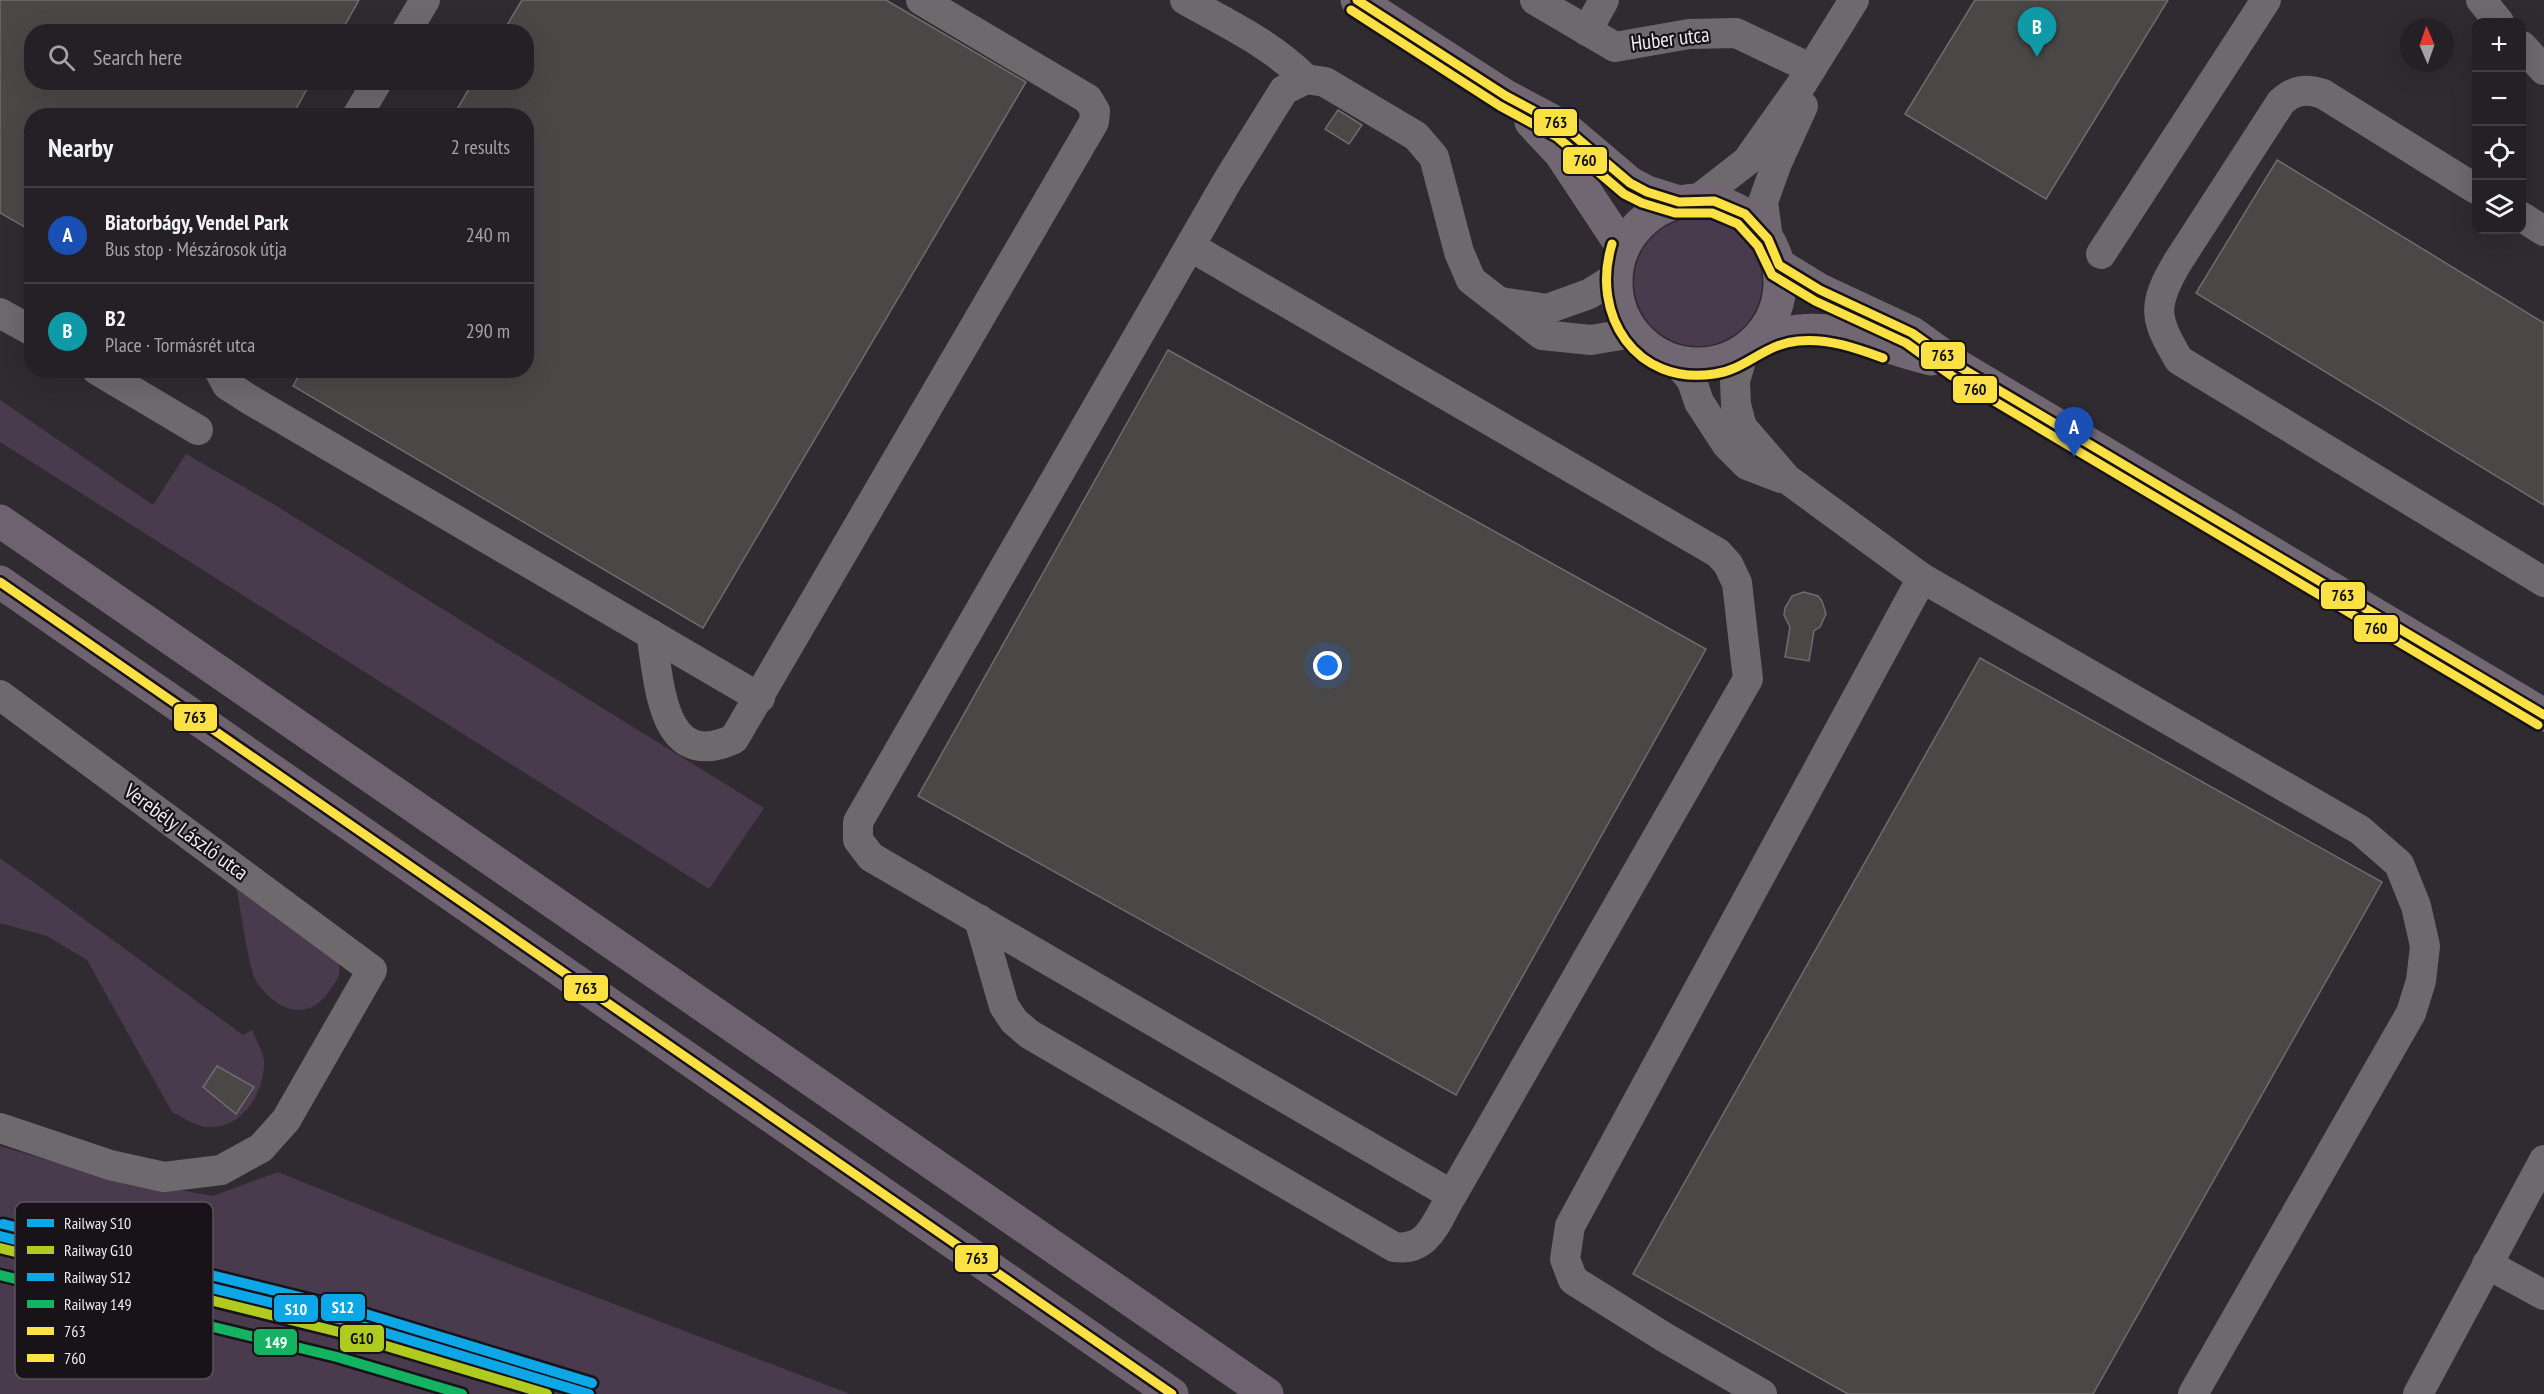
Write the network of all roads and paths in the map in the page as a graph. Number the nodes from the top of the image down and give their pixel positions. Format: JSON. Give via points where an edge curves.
{"nodes":[{"id":1,"x":425,"y":0,"type":"edge"},
{"id":2,"x":921,"y":0,"type":"edge"},
{"id":3,"x":1185,"y":0,"type":"edge"},
{"id":4,"x":1357,"y":0,"type":"edge"},
{"id":5,"x":1535,"y":0,"type":"edge"},
{"id":6,"x":1604,"y":0,"type":"edge"},
{"id":7,"x":1854,"y":0,"type":"edge"},
{"id":8,"x":2266,"y":0,"type":"edge"},
{"id":9,"x":2481,"y":0,"type":"edge"},
{"id":10,"x":2496,"y":18,"type":"edge"},
{"id":11,"x":411,"y":24,"type":"edge"},
{"id":12,"x":1587,"y":31,"type":"junction"},
{"id":13,"x":2526,"y":50,"type":"edge"},
{"id":14,"x":2544,"y":70,"type":"edge"},
{"id":15,"x":1807,"y":75,"type":"junction"},
{"id":16,"x":1306,"y":79,"type":"junction"},
{"id":17,"x":372,"y":90,"type":"edge"},
{"id":18,"x":1506,"y":96,"type":"junction"},
{"id":19,"x":361,"y":108,"type":"edge"},
{"id":20,"x":2472,"y":187,"type":"edge"},
{"id":21,"x":1688,"y":201,"type":"junction"},
{"id":22,"x":2526,"y":220,"type":"edge"},
{"id":23,"x":2544,"y":231,"type":"edge"},
{"id":24,"x":1191,"y":247,"type":"junction"},
{"id":25,"x":1774,"y":252,"type":"junction"},
{"id":26,"x":2101,"y":254,"type":"dead end"},
{"id":27,"x":1619,"y":263,"type":"junction"},
{"id":28,"x":1496,"y":301,"type":"junction"},
{"id":29,"x":0,"y":313,"type":"edge"},
{"id":30,"x":24,"y":326,"type":"edge"},
{"id":31,"x":1633,"y":333,"type":"junction"},
{"id":32,"x":1750,"y":346,"type":"junction"},
{"id":33,"x":1677,"y":362,"type":"junction"},
{"id":34,"x":1958,"y":366,"type":"junction"},
{"id":35,"x":111,"y":378,"type":"edge"},
{"id":36,"x":223,"y":378,"type":"edge"},
{"id":37,"x":198,"y":430,"type":"dead end"},
{"id":38,"x":1787,"y":479,"type":"junction"},
{"id":39,"x":0,"y":521,"type":"edge"},
{"id":40,"x":1922,"y":578,"type":"junction"},
{"id":41,"x":0,"y":582,"type":"edge"},
{"id":42,"x":2544,"y":582,"type":"edge"},
{"id":43,"x":651,"y":634,"type":"junction"},
{"id":44,"x":0,"y":695,"type":"edge"},
{"id":45,"x":760,"y":698,"type":"junction"},
{"id":46,"x":2544,"y":715,"type":"edge"},
{"id":47,"x":979,"y":919,"type":"junction"},
{"id":48,"x":0,"y":1128,"type":"edge"},
{"id":49,"x":2544,"y":1160,"type":"edge"},
{"id":50,"x":1452,"y":1194,"type":"junction"},
{"id":51,"x":2487,"y":1264,"type":"junction"},
{"id":52,"x":2544,"y":1295,"type":"edge"},
{"id":53,"x":1172,"y":1394,"type":"edge"},
{"id":54,"x":1267,"y":1394,"type":"edge"},
{"id":55,"x":1762,"y":1394,"type":"edge"},
{"id":56,"x":2193,"y":1394,"type":"edge"},
{"id":57,"x":2418,"y":1394,"type":"edge"}],
"edges":[{"from":1,"to":11,"type":"street"},
{"from":2,"to":45,"type":"street","via":[[1088,99],[1095,111],[1094,122]]},
{"from":3,"to":16,"type":"street","via":[[1283,56]]},
{"from":4,"to":18,"type":"main road"},
{"from":5,"to":12,"type":"street","name":"Huber utca"},
{"from":6,"to":12,"type":"street"},
{"from":7,"to":15,"type":"street"},
{"from":8,"to":26,"type":"street"},
{"from":9,"to":10,"type":"street"},
{"from":12,"to":15,"type":"street","name":"Huber utca","via":[[1615,47],[1689,34],[1736,33]]},
{"from":13,"to":14,"type":"street"},
{"from":15,"to":21,"type":"street","via":[[1747,161]]},
{"from":15,"to":25,"type":"street","via":[[1803,107],[1776,163],[1763,202]]},
{"from":16,"to":24,"type":"street","via":[[1284,90],[1271,106]]},
{"from":16,"to":28,"type":"street","via":[[1325,82],[1416,136],[1434,158],[1459,252],[1471,280]]},
{"from":17,"to":19,"type":"street"},
{"from":18,"to":21,"type":"main road","via":[[1564,127],[1630,183],[1647,192]]},
{"from":18,"to":27,"type":"main road","via":[[1560,153]]},
{"from":20,"to":42,"type":"street","via":[[2323,94],[2301,90],[2290,94],[2281,102],[2167,279],[2157,315],[2179,360]]},
{"from":21,"to":25,"type":"main road","via":[[1730,206],[1758,225]]},
{"from":21,"to":27,"type":"main road","via":[[1646,219],[1633,232]]},
{"from":22,"to":23,"type":"street"},
{"from":24,"to":47,"type":"street","via":[[858,822],[858,840],[871,857]]},
{"from":24,"to":50,"type":"street","via":[[1718,553],[1737,583],[1748,679]]},
{"from":25,"to":32,"type":"main road","via":[[1781,285],[1777,306],[1769,325]]},
{"from":25,"to":34,"type":"main road","via":[[1820,290],[1912,333]]},
{"from":27,"to":28,"type":"street","via":[[1589,294],[1547,309]]},
{"from":27,"to":31,"type":"main road","via":[[1619,306]]},
{"from":28,"to":31,"type":"street","via":[[1542,335],[1591,340]]},
{"from":29,"to":30,"type":"street"},
{"from":31,"to":33,"type":"main road","via":[[1660,355]]},
{"from":32,"to":33,"type":"main road","via":[[1712,363]]},
{"from":32,"to":34,"type":"main road","via":[[1785,331],[1811,328],[1857,336]]},
{"from":32,"to":38,"type":"street","via":[[1736,381],[1736,405],[1742,428]]},
{"from":33,"to":38,"type":"street","via":[[1692,381],[1699,402],[1727,445],[1747,465]]},
{"from":34,"to":46,"type":"main road"},
{"from":35,"to":37,"type":"street"},
{"from":36,"to":43,"type":"street","via":[[227,385],[252,401]]},
{"from":38,"to":40,"type":"street"},
{"from":39,"to":54,"type":"highway"},
{"from":40,"to":55,"type":"street","via":[[1570,1226],[1565,1259],[1573,1280]]},
{"from":40,"to":56,"type":"street","via":[[2360,830],[2399,864],[2416,906],[2425,946],[2421,981],[2411,1013]]},
{"from":41,"to":53,"type":"highway"},
{"from":43,"to":45,"type":"street"},
{"from":43,"to":45,"type":"street","via":[[667,717],[683,739],[717,747],[734,739]]},
{"from":44,"to":48,"type":"street","name":"Verebély László utca","via":[[372,970],[286,1120],[261,1148],[221,1170],[164,1177],[110,1165]]},
{"from":47,"to":50,"type":"street"},
{"from":47,"to":50,"type":"street","via":[[1004,1006],[1029,1034],[1347,1220],[1394,1247],[1409,1249],[1423,1242]]},
{"from":49,"to":51,"type":"street"},
{"from":51,"to":52,"type":"street"},
{"from":51,"to":57,"type":"street"}]}
